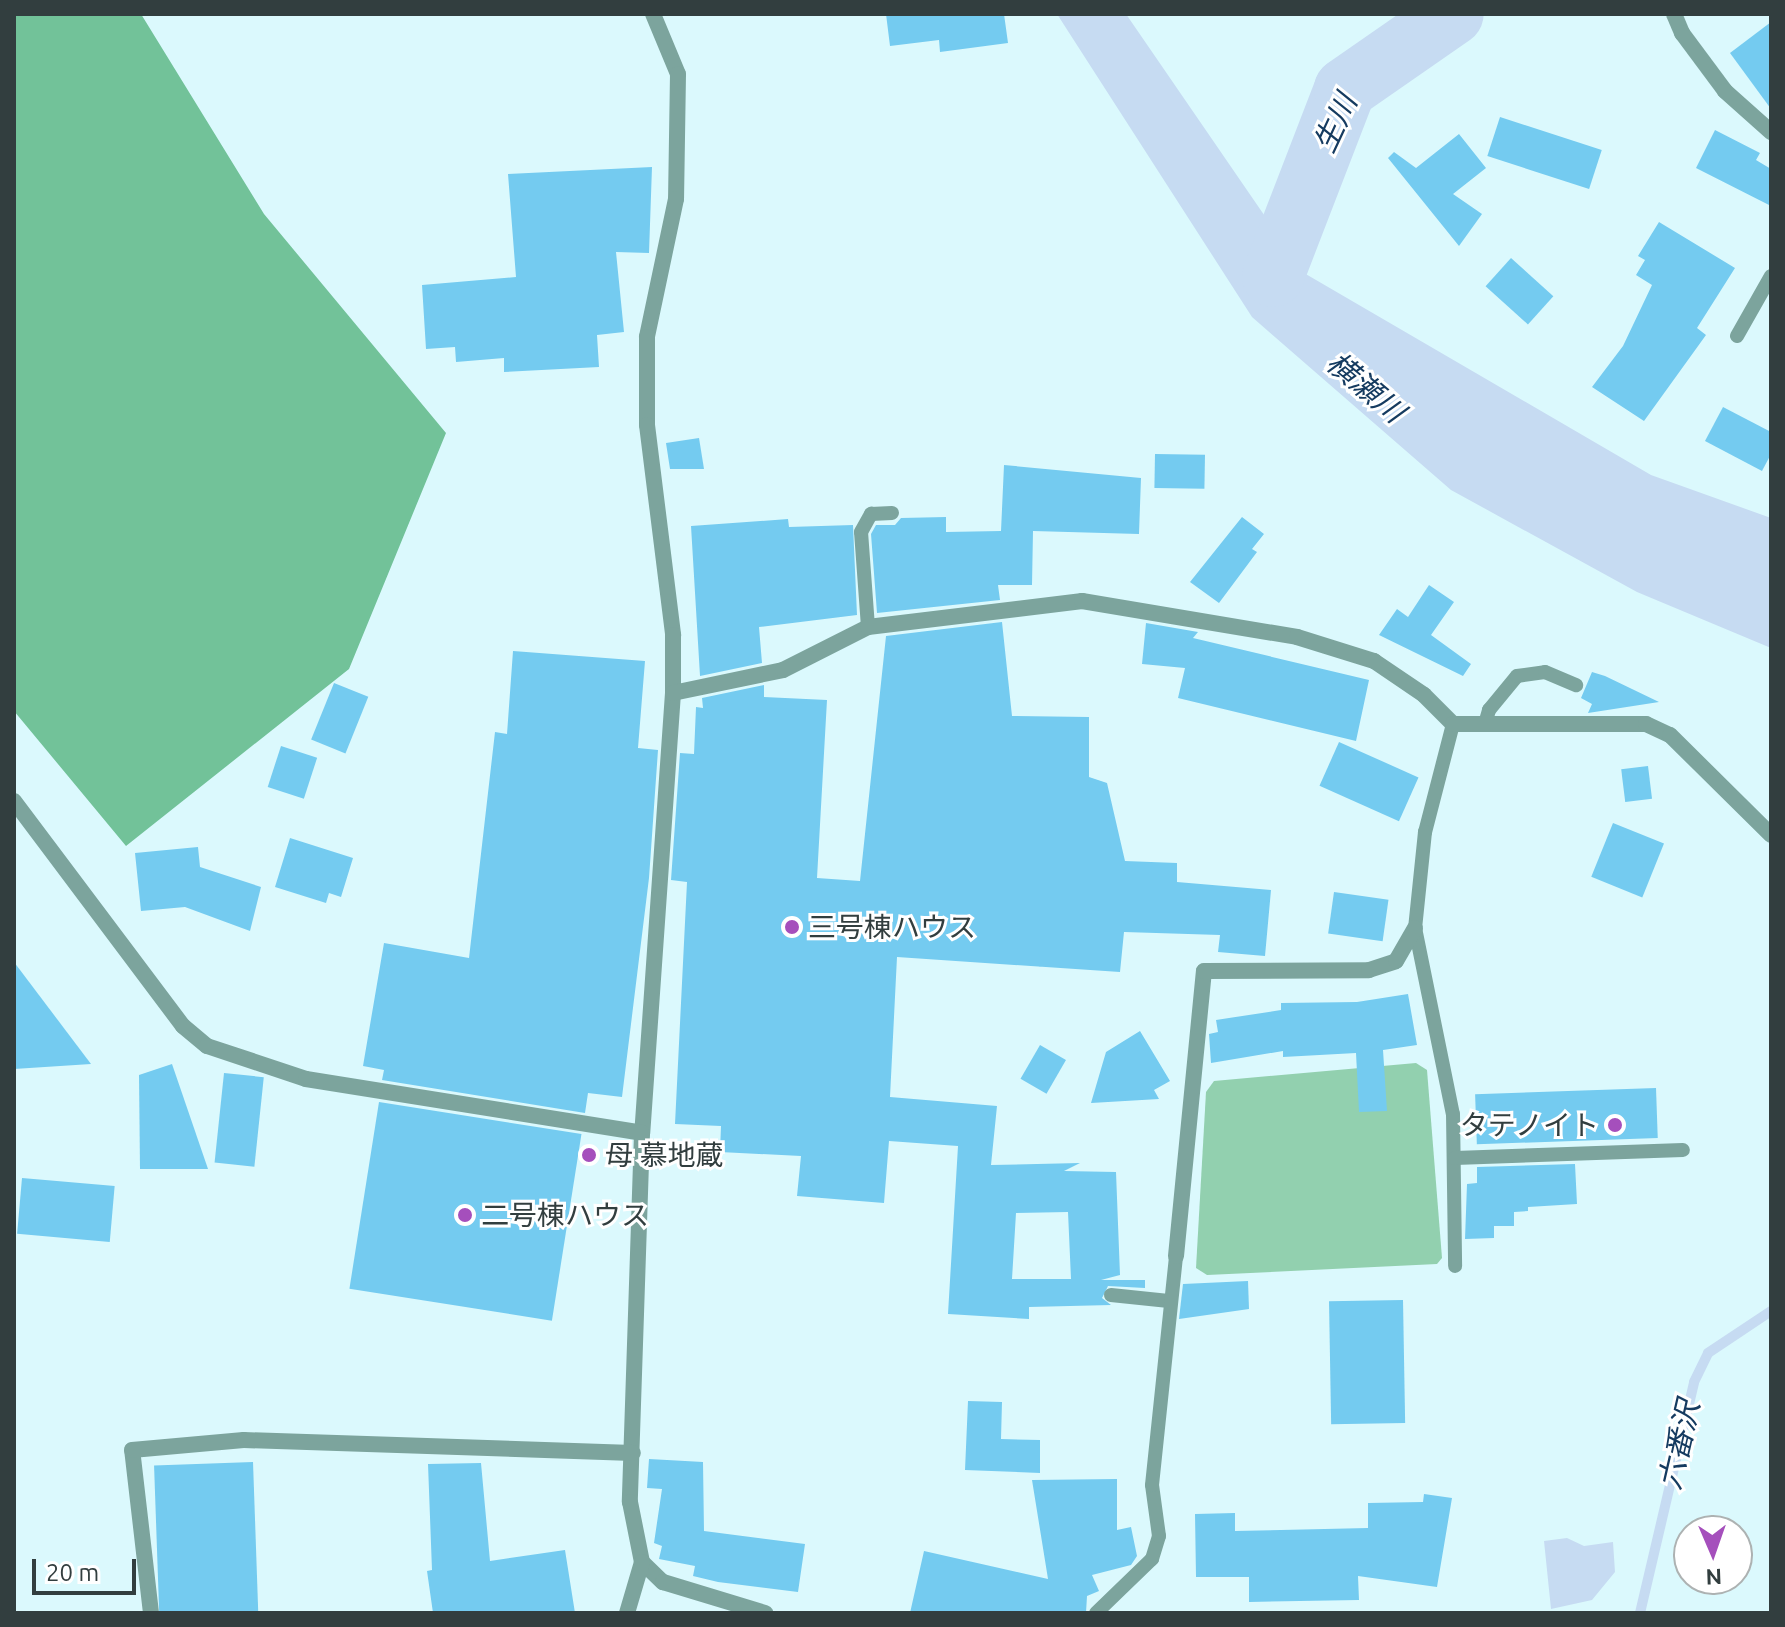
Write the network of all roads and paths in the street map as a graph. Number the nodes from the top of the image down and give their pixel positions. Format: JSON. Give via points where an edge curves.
{"nodes":[{"id":1,"x":653,"y":14,"type":"edge"},
{"id":2,"x":1674,"y":14,"type":"edge"},
{"id":3,"x":1771,"y":132,"type":"edge"},
{"id":4,"x":1771,"y":276,"type":"edge"},
{"id":5,"x":1737,"y":336,"type":"dead end"},
{"id":6,"x":892,"y":513,"type":"dead end"},
{"id":7,"x":868,"y":627,"type":"junction"},
{"id":8,"x":1576,"y":685,"type":"dead end"},
{"id":9,"x":673,"y":693,"type":"junction"},
{"id":10,"x":1453,"y":724,"type":"junction"},
{"id":11,"x":1485,"y":724,"type":"junction"},
{"id":12,"x":14,"y":801,"type":"edge"},
{"id":13,"x":1771,"y":835,"type":"edge"},
{"id":14,"x":1415,"y":928,"type":"junction"},
{"id":15,"x":642,"y":1133,"type":"junction"},
{"id":16,"x":1683,"y":1150,"type":"dead end"},
{"id":17,"x":1455,"y":1158,"type":"junction"},
{"id":18,"x":1176,"y":1256,"type":"joint"},
{"id":19,"x":1455,"y":1266,"type":"dead end"},
{"id":20,"x":1111,"y":1295,"type":"dead end"},
{"id":21,"x":1169,"y":1301,"type":"junction"},
{"id":22,"x":633,"y":1453,"type":"junction"},
{"id":23,"x":642,"y":1562,"type":"junction"},
{"id":24,"x":151,"y":1613,"type":"edge"},
{"id":25,"x":627,"y":1613,"type":"edge"},
{"id":26,"x":765,"y":1613,"type":"edge"},
{"id":27,"x":1096,"y":1613,"type":"edge"}],
"edges":[{"from":1,"to":9,"type":"street","via":[[678,74],[676,199],[647,351],[647,425],[673,635]]},
{"from":2,"to":3,"type":"street","via":[[1725,91]]},
{"from":4,"to":5,"type":"lane"},
{"from":6,"to":7,"type":"lane","via":[[871,514],[861,532]]},
{"from":7,"to":9,"type":"street","via":[[783,670]]},
{"from":7,"to":10,"type":"street","via":[[1082,601],[1220,623],[1297,637],[1374,661],[1424,695]]},
{"from":8,"to":11,"type":"lane","via":[[1545,672],[1517,676],[1489,710]]},
{"from":9,"to":15,"type":"street"},
{"from":10,"to":11,"type":"street"},
{"from":10,"to":14,"type":"lane","via":[[1425,832]]},
{"from":11,"to":13,"type":"street","via":[[1646,724],[1670,735]]},
{"from":12,"to":15,"type":"street","via":[[183,1026],[207,1046],[306,1079]]},
{"from":14,"to":17,"type":"lane","via":[[1453,1114]]},
{"from":14,"to":18,"type":"street","via":[[1396,961],[1369,970],[1204,971]]},
{"from":15,"to":22,"type":"street"},
{"from":16,"to":17,"type":"lane"},
{"from":17,"to":19,"type":"lane"},
{"from":18,"to":21,"type":"lane"},
{"from":20,"to":21,"type":"lane"},
{"from":21,"to":27,"type":"lane","via":[[1152,1485],[1159,1536],[1152,1559]]},
{"from":22,"to":23,"type":"street","via":[[630,1502]]},
{"from":22,"to":24,"type":"street","via":[[244,1440],[132,1450]]},
{"from":23,"to":25,"type":"street"},
{"from":23,"to":26,"type":"street","via":[[663,1582],[688,1593]]}]}
